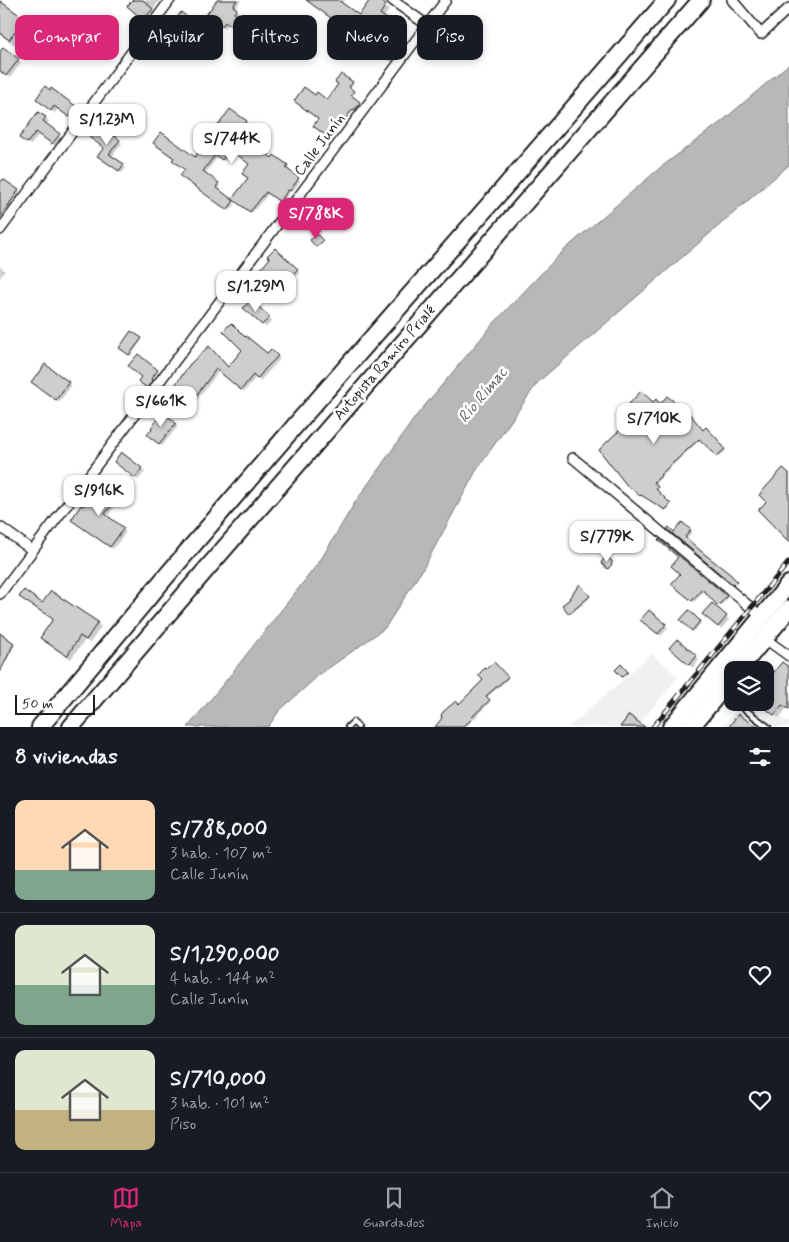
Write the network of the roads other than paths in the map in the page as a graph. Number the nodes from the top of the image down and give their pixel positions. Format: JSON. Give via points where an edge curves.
{"nodes":[{"id":1,"x":170,"y":0,"type":"edge"},
{"id":2,"x":392,"y":0,"type":"edge"},
{"id":3,"x":446,"y":0,"type":"edge"},
{"id":4,"x":667,"y":0,"type":"edge"},
{"id":5,"x":701,"y":0,"type":"edge"},
{"id":6,"x":732,"y":0,"type":"edge"},
{"id":7,"x":789,"y":8,"type":"edge"},
{"id":8,"x":435,"y":15,"type":"edge"},
{"id":9,"x":417,"y":19,"type":"edge"},
{"id":10,"x":417,"y":39,"type":"edge"},
{"id":11,"x":0,"y":230,"type":"edge"},
{"id":12,"x":573,"y":458,"type":"dead end"},
{"id":13,"x":0,"y":527,"type":"edge"},
{"id":14,"x":32,"y":550,"type":"junction"},
{"id":15,"x":789,"y":584,"type":"edge"},
{"id":16,"x":0,"y":594,"type":"edge"},
{"id":17,"x":789,"y":609,"type":"edge"},
{"id":18,"x":762,"y":617,"type":"junction"},
{"id":19,"x":764,"y":638,"type":"junction"},
{"id":20,"x":789,"y":656,"type":"edge"},
{"id":21,"x":745,"y":661,"type":"edge"},
{"id":22,"x":724,"y":702,"type":"edge"},
{"id":23,"x":746,"y":711,"type":"edge"},
{"id":24,"x":40,"y":727,"type":"edge"},
{"id":25,"x":71,"y":727,"type":"edge"},
{"id":26,"x":348,"y":727,"type":"edge"},
{"id":27,"x":357,"y":727,"type":"edge"},
{"id":28,"x":671,"y":727,"type":"edge"},
{"id":29,"x":692,"y":727,"type":"edge"},
{"id":30,"x":768,"y":727,"type":"edge"}],
"edges":[{"from":1,"to":11,"type":"street"},
{"from":2,"to":9,"type":"street"},
{"from":3,"to":8,"type":"street","name":"Calle Junín"},
{"from":4,"to":24,"type":"highway","name":"Autopista Ramiro Prialé","via":[[300,420]]},
{"from":5,"to":25,"type":"highway","name":"Autopista Ramiro Prialé"},
{"from":6,"to":7,"type":"street","via":[[761,34]]},
{"from":10,"to":14,"type":"street","name":"Calle Junín"},
{"from":12,"to":18,"type":"street"},
{"from":13,"to":14,"type":"street"},
{"from":14,"to":16,"type":"street","name":"Calle Junín"},
{"from":15,"to":18,"type":"highway"},
{"from":17,"to":19,"type":"highway"},
{"from":18,"to":28,"type":"highway"},
{"from":19,"to":20,"type":"street"},
{"from":19,"to":21,"type":"highway"},
{"from":22,"to":29,"type":"highway"},
{"from":23,"to":30,"type":"lane"},
{"from":26,"to":27,"type":"lane","via":[[352,722]]}]}
